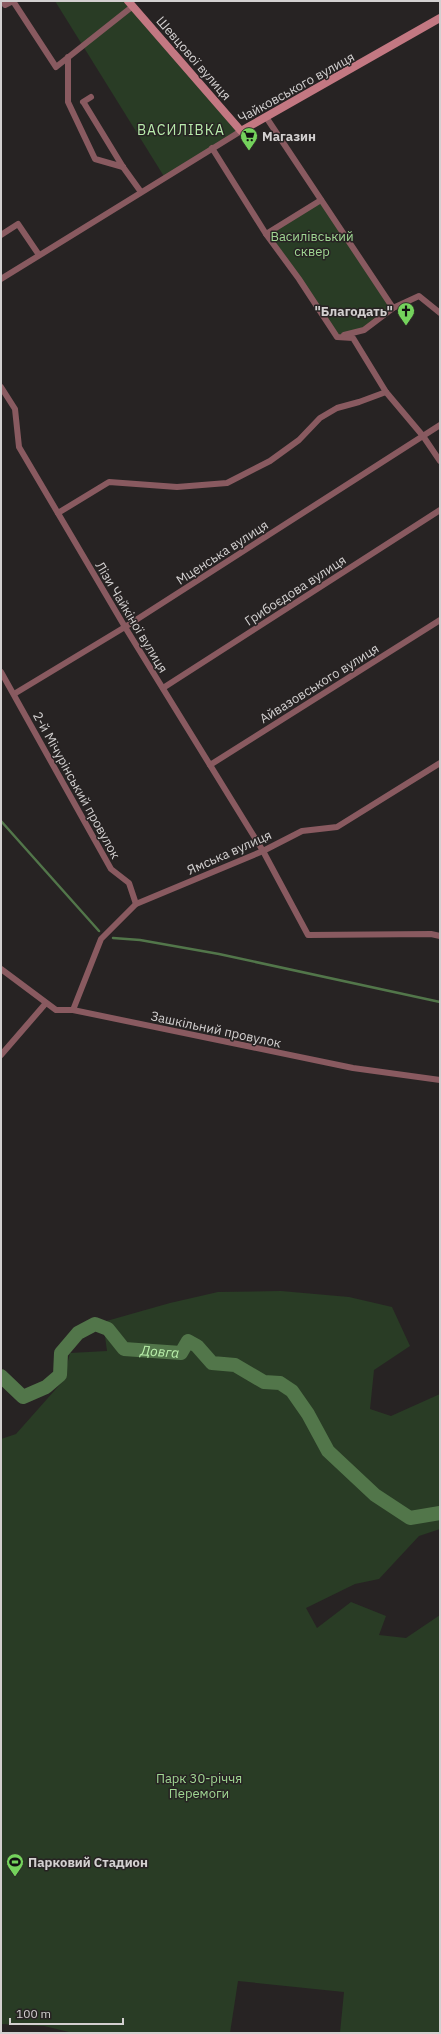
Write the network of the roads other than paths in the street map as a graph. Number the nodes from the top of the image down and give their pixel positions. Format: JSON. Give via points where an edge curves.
{"nodes":[{"id":1,"x":2,"y":1,"type":"edge"},
{"id":2,"x":131,"y":4,"type":"edge"},
{"id":3,"x":440,"y":18,"type":"edge"},
{"id":4,"x":68,"y":57,"type":"junction"},
{"id":5,"x":91,"y":97,"type":"dead end"},
{"id":6,"x":266,"y":117,"type":"junction"},
{"id":7,"x":241,"y":131,"type":"junction"},
{"id":8,"x":212,"y":148,"type":"junction"},
{"id":9,"x":123,"y":167,"type":"junction"},
{"id":10,"x":141,"y":192,"type":"junction"},
{"id":11,"x":321,"y":200,"type":"junction"},
{"id":12,"x":266,"y":234,"type":"junction"},
{"id":13,"x":1,"y":235,"type":"edge"},
{"id":14,"x":39,"y":256,"type":"junction"},
{"id":15,"x":1,"y":279,"type":"edge"},
{"id":16,"x":393,"y":308,"type":"junction"},
{"id":17,"x":440,"y":313,"type":"edge"},
{"id":18,"x":337,"y":337,"type":"junction"},
{"id":19,"x":1,"y":387,"type":"edge"},
{"id":20,"x":386,"y":392,"type":"junction"},
{"id":21,"x":440,"y":425,"type":"edge"},
{"id":22,"x":423,"y":436,"type":"junction"},
{"id":23,"x":440,"y":461,"type":"edge"},
{"id":24,"x":440,"y":510,"type":"edge"},
{"id":25,"x":58,"y":513,"type":"junction"},
{"id":26,"x":440,"y":620,"type":"edge"},
{"id":27,"x":125,"y":627,"type":"junction"},
{"id":28,"x":1,"y":672,"type":"edge"},
{"id":29,"x":162,"y":688,"type":"junction"},
{"id":30,"x":14,"y":694,"type":"junction"},
{"id":31,"x":440,"y":763,"type":"edge"},
{"id":32,"x":210,"y":765,"type":"junction"},
{"id":33,"x":263,"y":851,"type":"junction"},
{"id":34,"x":136,"y":904,"type":"junction"},
{"id":35,"x":440,"y":936,"type":"edge"},
{"id":36,"x":1,"y":969,"type":"edge"},
{"id":37,"x":46,"y":1003,"type":"junction"},
{"id":38,"x":73,"y":1010,"type":"junction"},
{"id":39,"x":1,"y":1055,"type":"edge"},
{"id":40,"x":440,"y":1080,"type":"edge"}],
"edges":[{"from":1,"to":4,"type":"street","via":[[5,5],[13,2],[56,67]]},
{"from":2,"to":4,"type":"street"},
{"from":2,"to":7,"type":"street","name":"Шевцової вулиця"},
{"from":3,"to":6,"type":"street","name":"Чайковського вулиця"},
{"from":4,"to":9,"type":"street","via":[[68,102],[88,147],[95,159]]},
{"from":5,"to":9,"type":"street","via":[[83,102]]},
{"from":6,"to":7,"type":"street","name":"Чайковського вулиця"},
{"from":6,"to":11,"type":"street"},
{"from":7,"to":8,"type":"street","name":"Чайковського вулиця"},
{"from":8,"to":10,"type":"street","name":"Чайковського вулиця"},
{"from":8,"to":12,"type":"street"},
{"from":9,"to":10,"type":"street"},
{"from":10,"to":14,"type":"street","name":"Чайковського вулиця"},
{"from":11,"to":12,"type":"street"},
{"from":11,"to":16,"type":"street"},
{"from":12,"to":18,"type":"street"},
{"from":13,"to":14,"type":"street","via":[[18,224]]},
{"from":14,"to":15,"type":"street","name":"Чайковського вулиця"},
{"from":16,"to":17,"type":"street","via":[[419,296]]},
{"from":16,"to":18,"type":"street","via":[[364,330]]},
{"from":18,"to":20,"type":"street","via":[[353,338]]},
{"from":19,"to":25,"type":"street","name":"Лізи Чайкіної вулиця","via":[[15,409],[19,447]]},
{"from":20,"to":22,"type":"street"},
{"from":20,"to":25,"type":"street","via":[[337,408],[320,418],[299,440],[270,461],[226,483],[177,487],[109,482]]},
{"from":21,"to":22,"type":"street","name":"Мценська вулиця"},
{"from":22,"to":23,"type":"street"},
{"from":22,"to":27,"type":"street","name":"Мценська вулиця"},
{"from":24,"to":29,"type":"street","name":"Грибоєдова вулиця"},
{"from":25,"to":27,"type":"street","name":"Лізи Чайкіної вулиця"},
{"from":26,"to":32,"type":"street","name":"Айвазовського вулиця"},
{"from":27,"to":29,"type":"street","name":"Лізи Чайкіної вулиця"},
{"from":27,"to":30,"type":"street","name":"Мценська вулиця"},
{"from":28,"to":30,"type":"street","name":"2-й Мічурінський провулок"},
{"from":29,"to":32,"type":"street","name":"Лізи Чайкіної вулиця"},
{"from":30,"to":34,"type":"street","name":"2-й Мічурінський провулок","via":[[111,869],[128,883]]},
{"from":31,"to":33,"type":"street","name":"Ямська вулиця","via":[[337,827],[302,831]]},
{"from":32,"to":33,"type":"street","name":"Лізи Чайкіної вулиця"},
{"from":33,"to":34,"type":"street","name":"Ямська вулиця"},
{"from":33,"to":35,"type":"street","name":"Лізи Чайкіної вулиця","via":[[308,935]]},
{"from":34,"to":38,"type":"street","name":"Ямська вулиця","via":[[101,939]]},
{"from":36,"to":37,"type":"street","name":"Зашкільний провулок"},
{"from":37,"to":38,"type":"street","name":"Зашкільний провулок","via":[[56,1010]]},
{"from":37,"to":39,"type":"street"},
{"from":38,"to":40,"type":"street","name":"Зашкільний провулок","via":[[353,1068]]}]}
